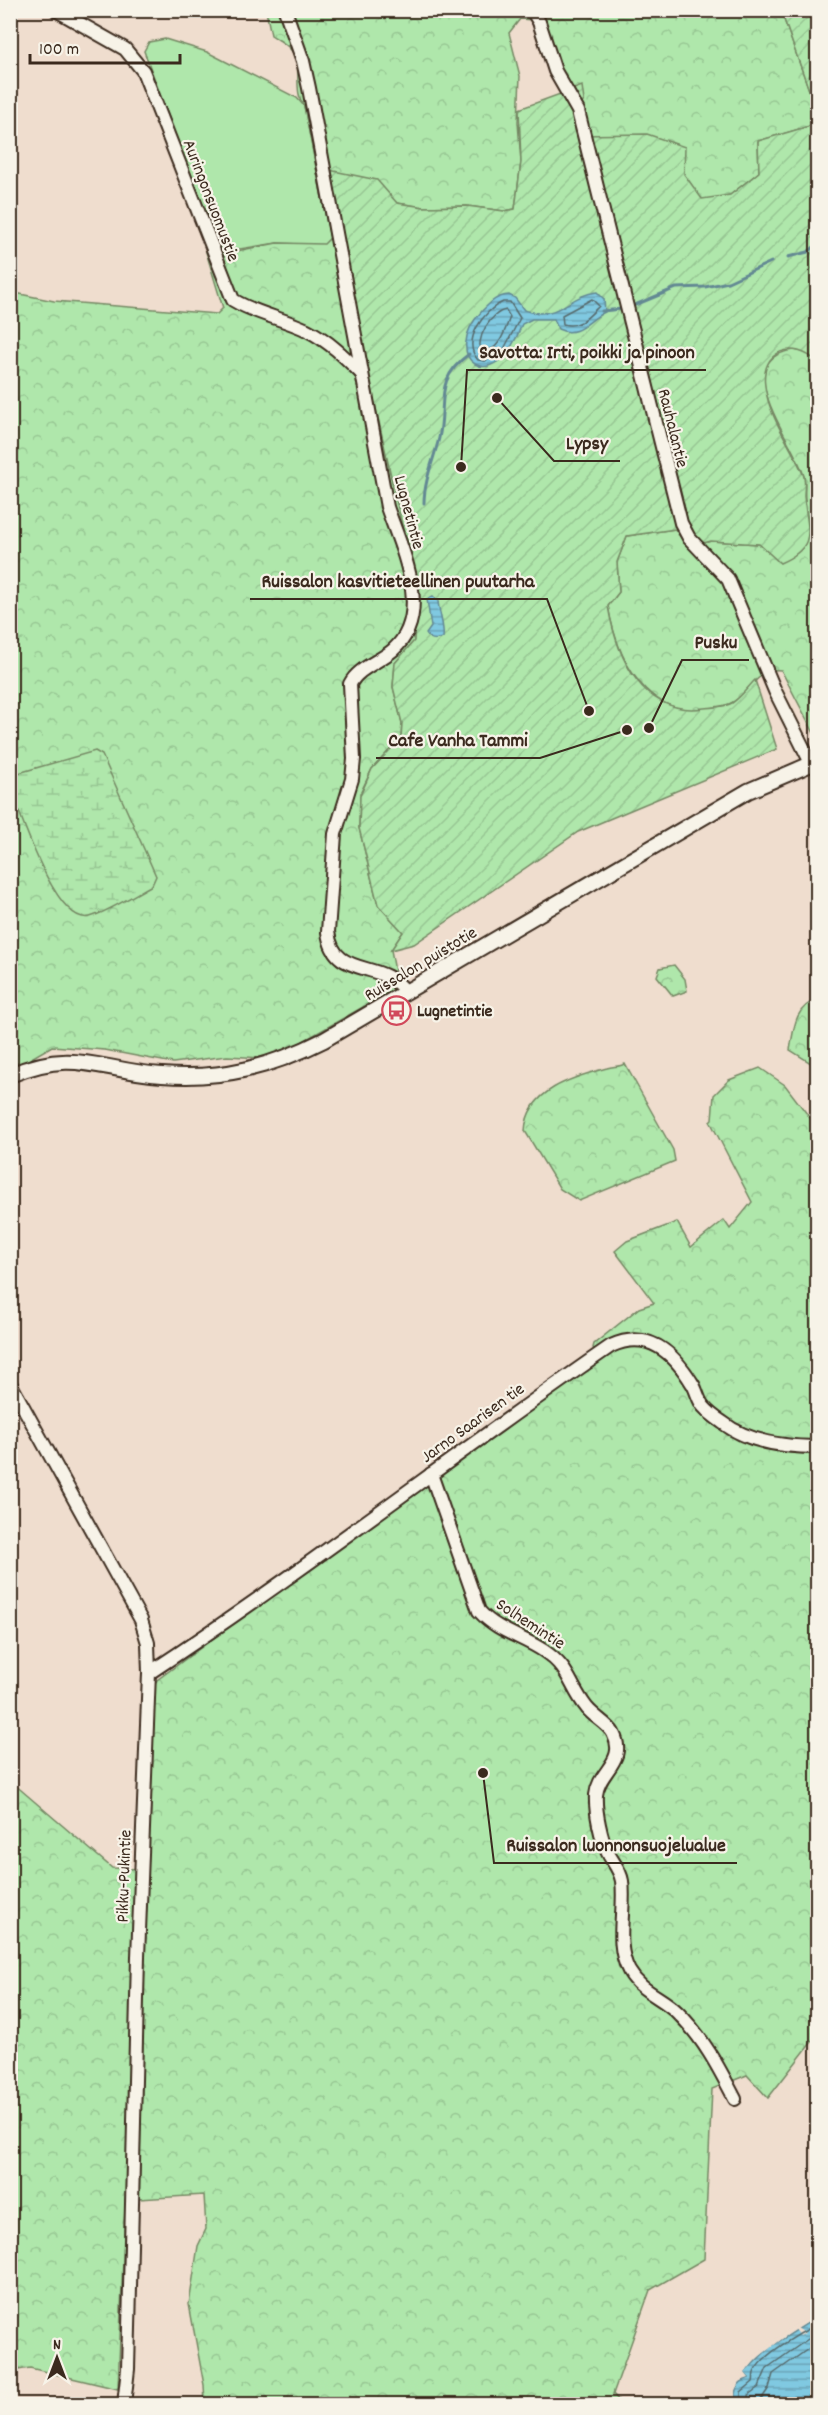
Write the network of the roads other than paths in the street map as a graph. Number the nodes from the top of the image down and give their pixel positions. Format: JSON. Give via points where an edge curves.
{"nodes":[{"id":1,"x":56,"y":10,"type":"edge"},
{"id":2,"x":285,"y":10,"type":"edge"},
{"id":3,"x":532,"y":10,"type":"edge"},
{"id":4,"x":362,"y":374,"type":"junction"},
{"id":5,"x":814,"y":762,"type":"edge"},
{"id":6,"x":406,"y":992,"type":"junction"},
{"id":7,"x":10,"y":1075,"type":"edge"},
{"id":8,"x":10,"y":1383,"type":"edge"},
{"id":9,"x":818,"y":1447,"type":"edge"},
{"id":10,"x":431,"y":1474,"type":"junction"},
{"id":11,"x":150,"y":1672,"type":"junction"},
{"id":12,"x":735,"y":2099,"type":"dead end"},
{"id":13,"x":124,"y":2404,"type":"edge"}],
"edges":[{"from":1,"to":4,"type":"street","name":"Auringonsuomustie","via":[[124,49],[143,71],[232,300],[305,329],[327,342]]},
{"from":2,"to":4,"type":"street","name":"Lugnetintie","via":[[309,88]]},
{"from":3,"to":5,"type":"street","name":"Rauhalantie","via":[[540,22],[555,71],[578,111],[681,522],[689,538],[728,579],[775,691]]},
{"from":4,"to":6,"type":"street","name":"Lugnetintie","via":[[387,507],[408,571],[412,615],[410,627],[394,649],[359,672],[350,684],[354,759],[335,834],[328,932],[329,942],[342,960],[388,974]]},
{"from":5,"to":6,"type":"street","name":"Ruissalon puistotie","via":[[748,791]]},
{"from":6,"to":7,"type":"street","name":"Ruissalon puistotie","via":[[324,1040],[284,1060],[256,1068],[203,1076],[162,1076],[72,1060]]},
{"from":8,"to":11,"type":"street","name":"Pikku-Pukintie","via":[[141,1620]]},
{"from":9,"to":10,"type":"street","name":"Jarno Saarisen tie","via":[[794,1447],[743,1435],[703,1406],[668,1350],[651,1342],[626,1339],[497,1424]]},
{"from":10,"to":11,"type":"street","name":"Jarno Saarisen tie"},
{"from":10,"to":12,"type":"street","name":"Solhemintie","via":[[479,1611],[495,1626],[554,1658],[571,1677],[587,1708],[614,1734],[617,1757],[596,1794],[607,1852],[619,1868],[622,1882],[623,1953],[630,1972],[646,1992],[674,2009],[692,2027]]},
{"from":11,"to":13,"type":"street","name":"Pikku-Pukintie"}]}
